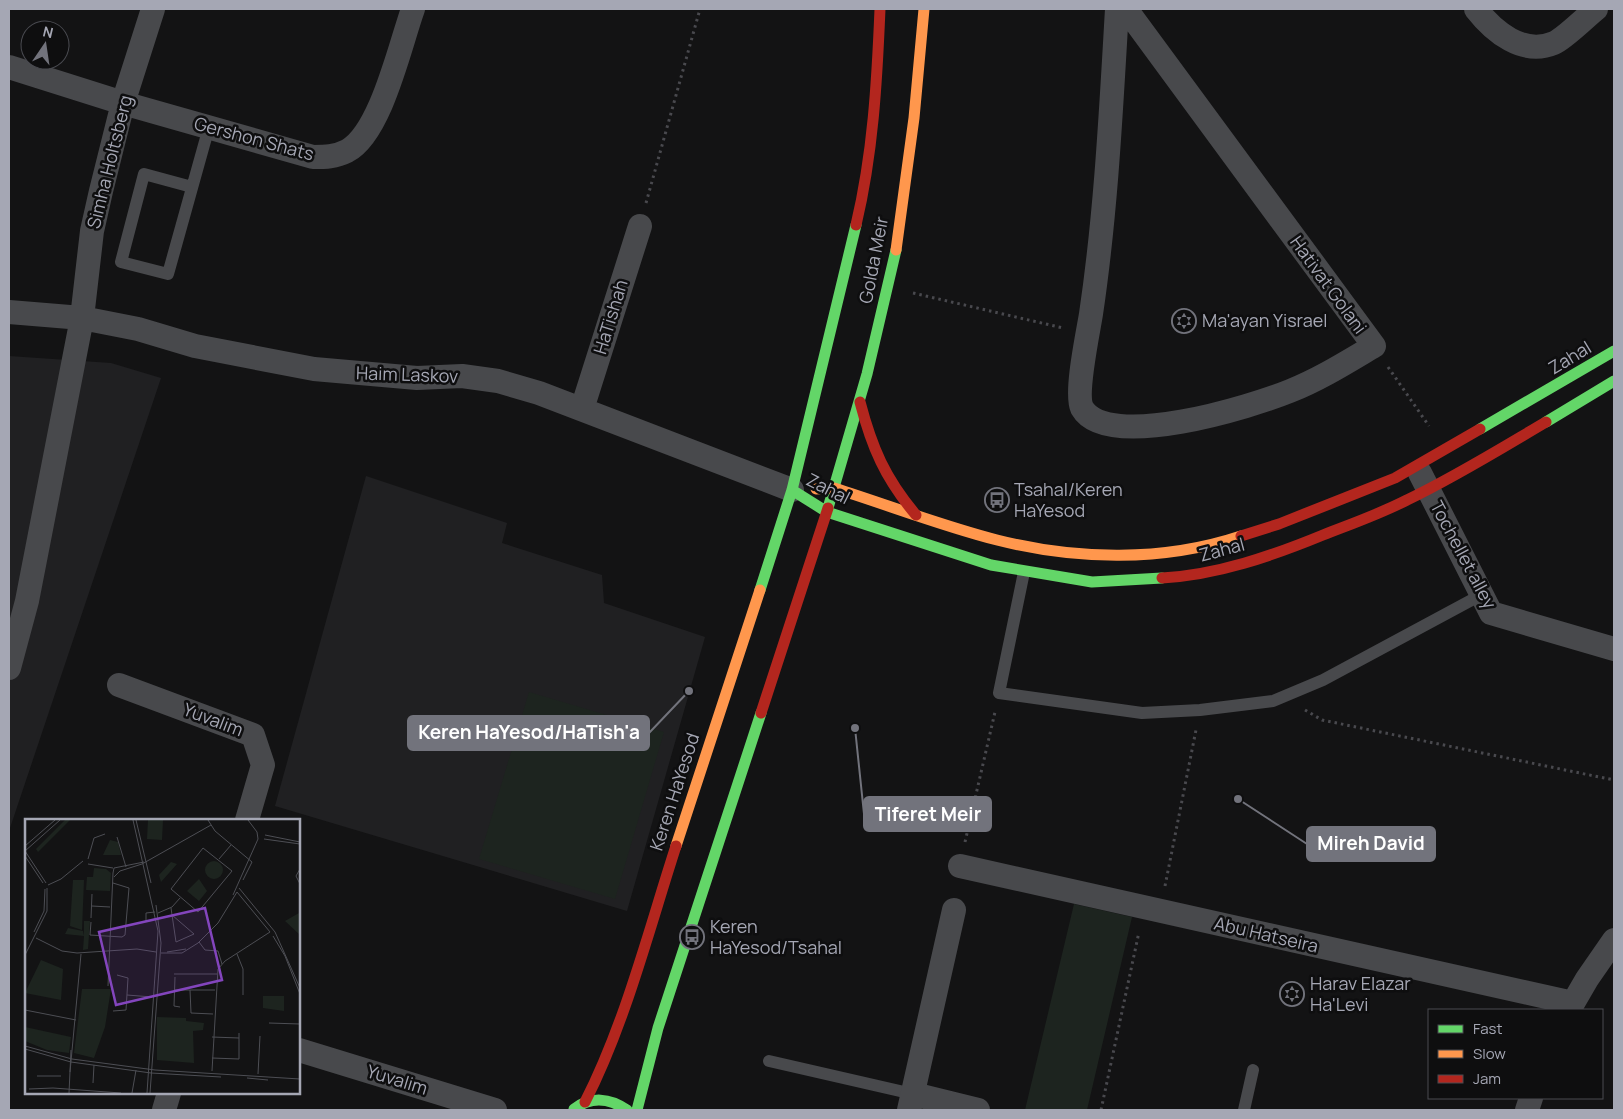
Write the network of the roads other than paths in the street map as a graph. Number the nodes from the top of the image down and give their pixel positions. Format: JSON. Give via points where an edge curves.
{"nodes":[{"id":1,"x":153,"y":9,"type":"edge"},
{"id":2,"x":412,"y":9,"type":"edge"},
{"id":3,"x":880,"y":9,"type":"edge"},
{"id":4,"x":924,"y":9,"type":"edge"},
{"id":5,"x":1117,"y":9,"type":"edge"},
{"id":6,"x":1126,"y":9,"type":"edge"},
{"id":7,"x":1476,"y":9,"type":"edge"},
{"id":8,"x":1596,"y":9,"type":"edge"},
{"id":9,"x":9,"y":67,"type":"edge"},
{"id":10,"x":123,"y":103,"type":"junction"},
{"id":11,"x":209,"y":127,"type":"junction"},
{"id":12,"x":192,"y":187,"type":"junction"},
{"id":13,"x":640,"y":226,"type":"road end"},
{"id":14,"x":9,"y":312,"type":"edge"},
{"id":15,"x":82,"y":318,"type":"junction"},
{"id":16,"x":1614,"y":351,"type":"edge"},
{"id":17,"x":1614,"y":381,"type":"edge"},
{"id":18,"x":860,"y":400,"type":"junction"},
{"id":19,"x":582,"y":409,"type":"junction"},
{"id":20,"x":1416,"y":466,"type":"junction"},
{"id":21,"x":834,"y":488,"type":"junction"},
{"id":22,"x":792,"y":490,"type":"junction"},
{"id":23,"x":1428,"y":490,"type":"junction"},
{"id":24,"x":827,"y":512,"type":"junction"},
{"id":25,"x":916,"y":514,"type":"junction"},
{"id":26,"x":1024,"y":572,"type":"junction"},
{"id":27,"x":1481,"y":595,"type":"junction"},
{"id":28,"x":1614,"y":649,"type":"edge"},
{"id":29,"x":9,"y":668,"type":"edge"},
{"id":30,"x":119,"y":685,"type":"dead end"},
{"id":31,"x":247,"y":819,"type":"edge"},
{"id":32,"x":960,"y":866,"type":"road end"},
{"id":33,"x":954,"y":910,"type":"dead end"},
{"id":34,"x":1614,"y":940,"type":"edge"},
{"id":35,"x":1571,"y":1007,"type":"edge"},
{"id":36,"x":300,"y":1050,"type":"edge"},
{"id":37,"x":770,"y":1061,"type":"dead end"},
{"id":38,"x":1253,"y":1070,"type":"dead end"},
{"id":39,"x":169,"y":1094,"type":"edge"},
{"id":40,"x":585,"y":1102,"type":"junction"},
{"id":41,"x":911,"y":1102,"type":"edge"},
{"id":42,"x":164,"y":1110,"type":"edge"},
{"id":43,"x":495,"y":1110,"type":"edge"},
{"id":44,"x":572,"y":1110,"type":"edge"},
{"id":45,"x":626,"y":1110,"type":"edge"},
{"id":46,"x":637,"y":1110,"type":"edge"},
{"id":47,"x":978,"y":1110,"type":"edge"},
{"id":48,"x":1244,"y":1110,"type":"edge"}],
"edges":[{"from":1,"to":10,"type":"street","name":"Simha Holtsberg"},
{"from":2,"to":11,"type":"street","name":"Gershon Shats","via":[[380,108],[370,127],[349,150],[332,157],[313,157]]},
{"from":3,"to":22,"type":"main road","name":"Golda Meir","via":[[876,95],[865,187]]},
{"from":4,"to":18,"type":"main road","name":"Golda Meir","via":[[897,247]]},
{"from":5,"to":6,"type":"street","name":"Hativat Golani","via":[[1110,136],[1096,280],[1080,387],[1082,407],[1093,420],[1111,426],[1163,425],[1235,410],[1291,391],[1374,346]]},
{"from":7,"to":8,"type":"street","via":[[1501,35],[1533,47],[1555,43]]},
{"from":9,"to":10,"type":"street","name":"Gershon Shats"},
{"from":10,"to":11,"type":"street","name":"Gershon Shats"},
{"from":10,"to":15,"type":"street","name":"Simha Holtsberg","via":[[92,231]]},
{"from":11,"to":12,"type":"lane"},
{"from":12,"to":12,"type":"lane","via":[[168,274],[121,262],[144,174]]},
{"from":13,"to":19,"type":"street","name":"HaTishah"},
{"from":14,"to":15,"type":"street","name":"Haim Laskov"},
{"from":15,"to":19,"type":"street","name":"Haim Laskov","via":[[138,329],[195,346],[314,369],[417,378],[462,376],[498,381]]},
{"from":15,"to":29,"type":"street","name":"Simha Holtsberg","via":[[27,601]]},
{"from":16,"to":20,"type":"main road","name":"Zahal"},
{"from":17,"to":23,"type":"main road","name":"Zahal"},
{"from":18,"to":21,"type":"main road","name":"Golda Meir"},
{"from":18,"to":25,"type":"main road","via":[[869,442],[879,466]]},
{"from":19,"to":22,"type":"street","name":"Haim Laskov"},
{"from":20,"to":23,"type":"street","name":"Tochellet alley"},
{"from":20,"to":25,"type":"main road","name":"Zahal","via":[[1395,478],[1279,524],[1183,551],[1093,556],[997,540]]},
{"from":21,"to":22,"type":"main road","name":"Zahal"},
{"from":21,"to":24,"type":"main road","name":"Golda Meir"},
{"from":21,"to":25,"type":"main road","name":"Zahal"},
{"from":22,"to":24,"type":"main road","name":"Zahal"},
{"from":22,"to":40,"type":"main road","name":"Keren HaYesod","via":[[621,1015]]},
{"from":23,"to":26,"type":"main road","name":"Zahal","via":[[1288,549],[1187,577],[1092,582]]},
{"from":23,"to":27,"type":"street","name":"Tochellet alley"},
{"from":24,"to":26,"type":"main road","name":"Zahal","via":[[991,565]]},
{"from":24,"to":46,"type":"main road","via":[[658,1028]]},
{"from":26,"to":27,"type":"lane","via":[[999,693],[1142,713],[1273,701],[1323,680]]},
{"from":27,"to":28,"type":"street","name":"Tochellet alley","via":[[1491,613]]},
{"from":30,"to":31,"type":"street","name":"Yuvalim","via":[[253,735],[263,765]]},
{"from":32,"to":35,"type":"street","name":"Abu Hatseira"},
{"from":33,"to":41,"type":"street"},
{"from":34,"to":35,"type":"street"},
{"from":36,"to":43,"type":"street","name":"Yuvalim"},
{"from":37,"to":41,"type":"lane"},
{"from":38,"to":48,"type":"lane"},
{"from":39,"to":42,"type":"street"},
{"from":40,"to":44,"type":"main road"},
{"from":40,"to":45,"type":"main road","via":[[604,1099]]},
{"from":41,"to":47,"type":"street"}]}
